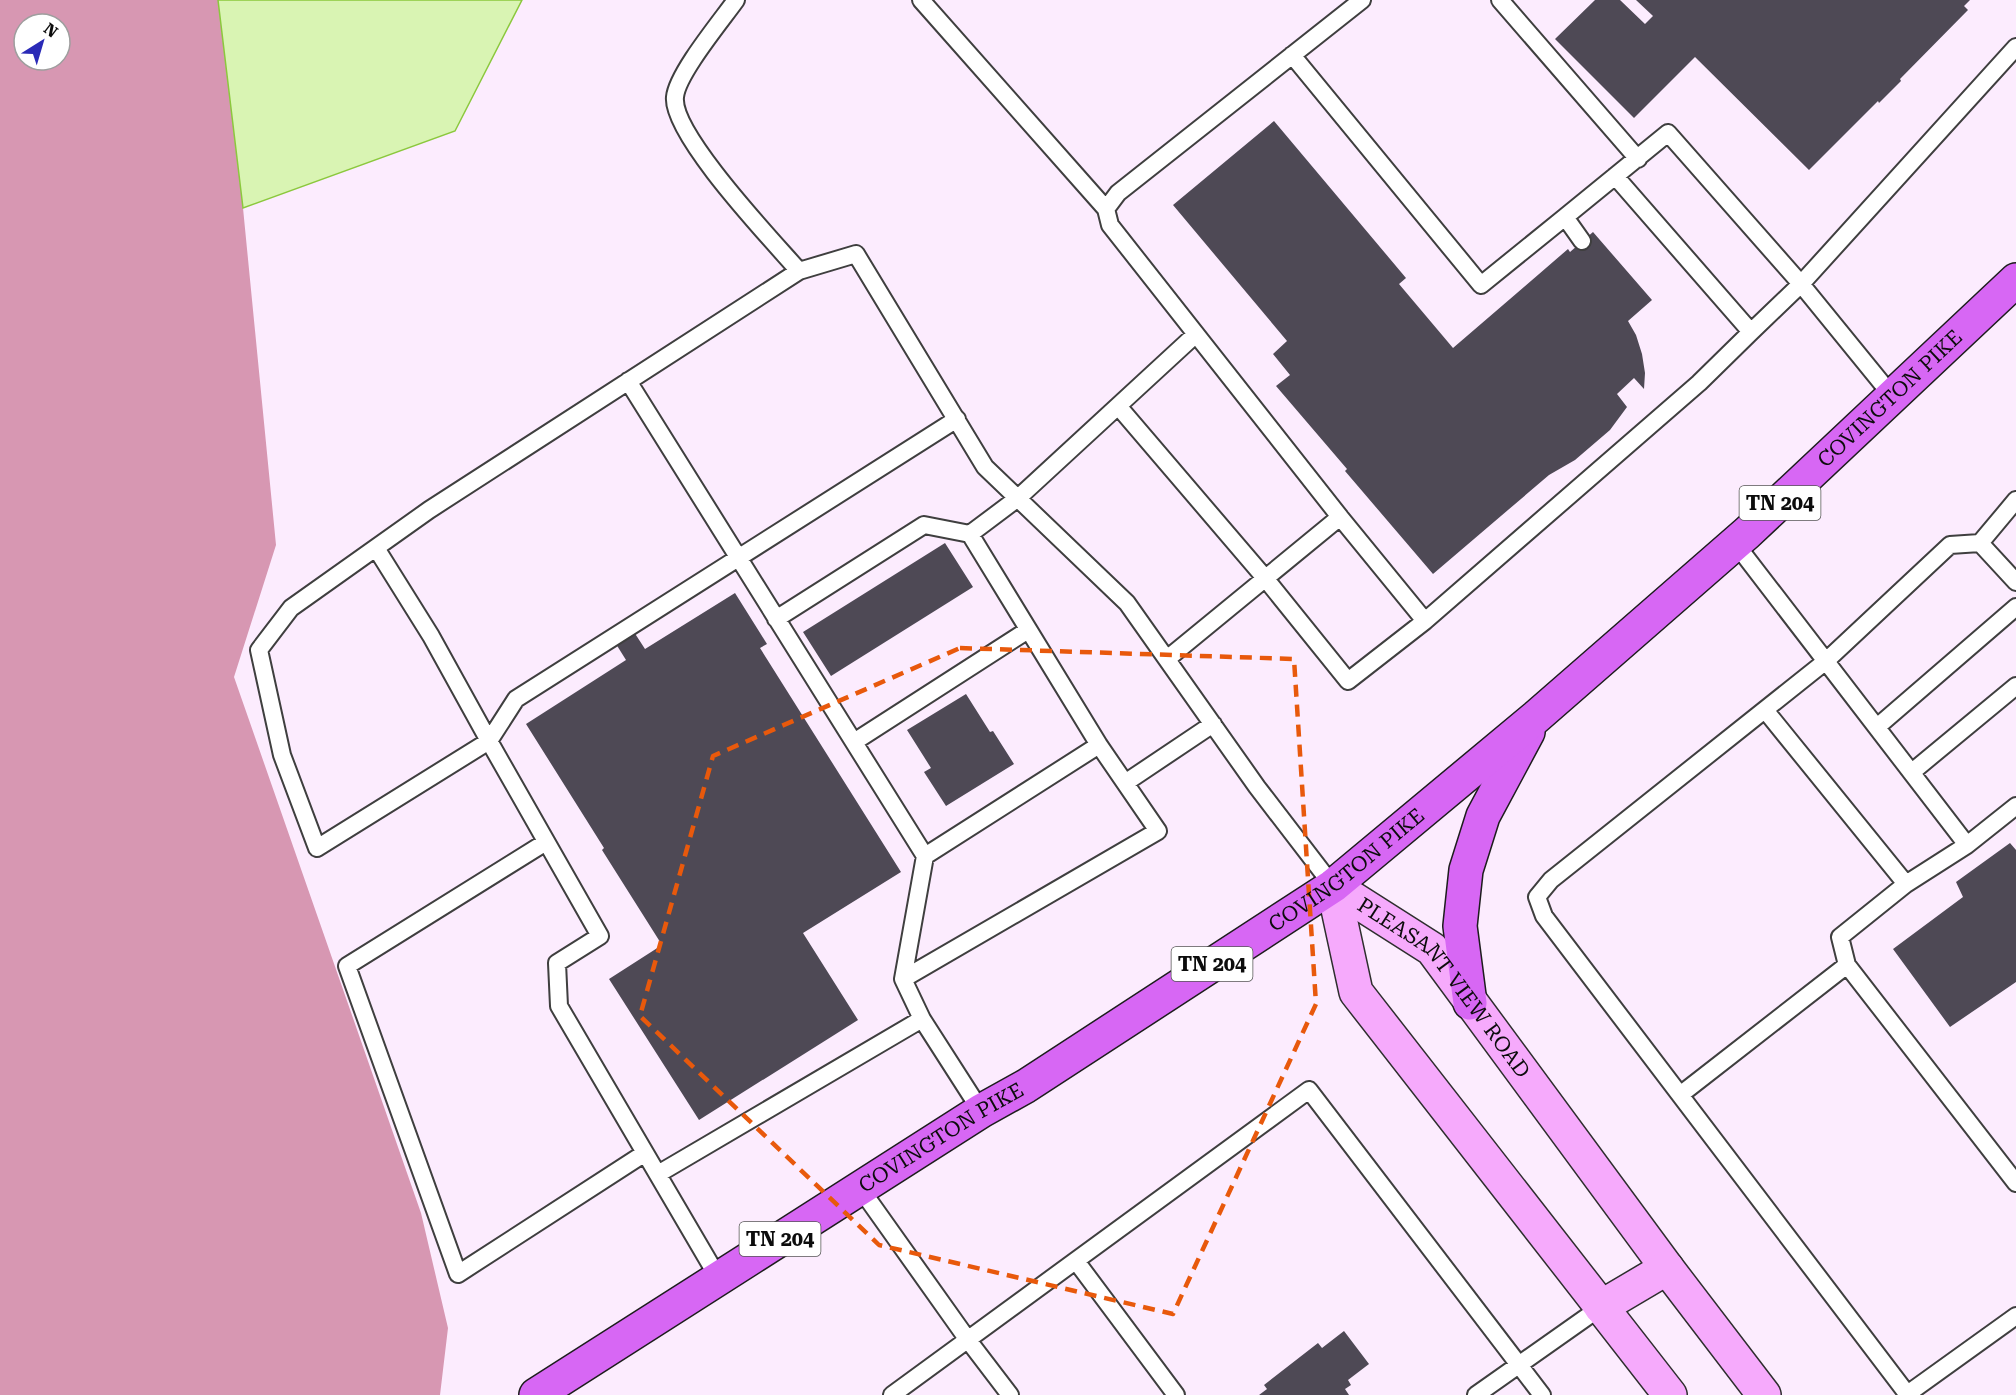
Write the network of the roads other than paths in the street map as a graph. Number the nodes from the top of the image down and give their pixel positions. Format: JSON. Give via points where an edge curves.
{"nodes":[{"id":1,"x":736,"y":0,"type":"edge"},
{"id":2,"x":921,"y":0,"type":"edge"},
{"id":3,"x":1362,"y":0,"type":"edge"},
{"id":4,"x":1500,"y":0,"type":"edge"},
{"id":5,"x":2016,"y":47,"type":"edge"},
{"id":6,"x":1292,"y":55,"type":"junction"},
{"id":7,"x":1638,"y":159,"type":"junction"},
{"id":8,"x":1615,"y":176,"type":"junction"},
{"id":9,"x":1106,"y":209,"type":"junction"},
{"id":10,"x":1565,"y":217,"type":"junction"},
{"id":11,"x":1582,"y":241,"type":"dead end"},
{"id":12,"x":799,"y":271,"type":"junction"},
{"id":13,"x":2016,"y":280,"type":"edge"},
{"id":14,"x":1801,"y":284,"type":"junction"},
{"id":15,"x":1751,"y":332,"type":"junction"},
{"id":16,"x":1196,"y":334,"type":"junction"},
{"id":17,"x":628,"y":381,"type":"junction"},
{"id":18,"x":1893,"y":398,"type":"junction"},
{"id":19,"x":1118,"y":406,"type":"junction"},
{"id":20,"x":957,"y":419,"type":"junction"},
{"id":21,"x":1018,"y":498,"type":"junction"},
{"id":22,"x":2016,"y":500,"type":"edge"},
{"id":23,"x":1340,"y":517,"type":"junction"},
{"id":24,"x":970,"y":534,"type":"junction"},
{"id":25,"x":1735,"y":543,"type":"junction"},
{"id":26,"x":1980,"y":543,"type":"junction"},
{"id":27,"x":376,"y":548,"type":"junction"},
{"id":28,"x":738,"y":558,"type":"junction"},
{"id":29,"x":1265,"y":578,"type":"junction"},
{"id":30,"x":2016,"y":582,"type":"edge"},
{"id":31,"x":2016,"y":608,"type":"edge"},
{"id":32,"x":776,"y":619,"type":"junction"},
{"id":33,"x":1425,"y":621,"type":"junction"},
{"id":34,"x":1028,"y":630,"type":"junction"},
{"id":35,"x":1167,"y":659,"type":"junction"},
{"id":36,"x":1826,"y":661,"type":"junction"},
{"id":37,"x":2016,"y":686,"type":"edge"},
{"id":38,"x":1765,"y":710,"type":"junction"},
{"id":39,"x":1536,"y":717,"type":"junction"},
{"id":40,"x":1213,"y":724,"type":"junction"},
{"id":41,"x":1877,"y":727,"type":"junction"},
{"id":42,"x":489,"y":741,"type":"junction"},
{"id":43,"x":854,"y":742,"type":"junction"},
{"id":44,"x":1099,"y":745,"type":"junction"},
{"id":45,"x":1912,"y":772,"type":"junction"},
{"id":46,"x":1125,"y":783,"type":"junction"},
{"id":47,"x":2016,"y":806,"type":"edge"},
{"id":48,"x":546,"y":843,"type":"junction"},
{"id":49,"x":1967,"y":845,"type":"junction"},
{"id":50,"x":925,"y":856,"type":"junction"},
{"id":51,"x":1906,"y":884,"type":"junction"},
{"id":52,"x":1333,"y":886,"type":"junction"},
{"id":53,"x":1847,"y":965,"type":"junction"},
{"id":54,"x":903,"y":979,"type":"junction"},
{"id":55,"x":1470,"y":1003,"type":"junction"},
{"id":56,"x":922,"y":1019,"type":"junction"},
{"id":57,"x":1680,"y":1095,"type":"junction"},
{"id":58,"x":981,"y":1111,"type":"junction"},
{"id":59,"x":645,"y":1153,"type":"junction"},
{"id":60,"x":658,"y":1174,"type":"junction"},
{"id":61,"x":2016,"y":1183,"type":"edge"},
{"id":62,"x":860,"y":1188,"type":"junction"},
{"id":63,"x":1076,"y":1261,"type":"junction"},
{"id":64,"x":1667,"y":1268,"type":"junction"},
{"id":65,"x":719,"y":1279,"type":"junction"},
{"id":66,"x":1601,"y":1307,"type":"junction"},
{"id":67,"x":2016,"y":1316,"type":"edge"},
{"id":68,"x":968,"y":1340,"type":"junction"},
{"id":69,"x":1519,"y":1365,"type":"junction"},
{"id":70,"x":536,"y":1395,"type":"edge"},
{"id":71,"x":892,"y":1395,"type":"edge"},
{"id":72,"x":1010,"y":1395,"type":"edge"},
{"id":73,"x":1176,"y":1395,"type":"edge"},
{"id":74,"x":1476,"y":1395,"type":"edge"},
{"id":75,"x":1542,"y":1395,"type":"edge"},
{"id":76,"x":1670,"y":1395,"type":"edge"},
{"id":77,"x":1764,"y":1395,"type":"edge"},
{"id":78,"x":1908,"y":1395,"type":"edge"}],
"edges":[{"from":1,"to":12,"type":"lane","via":[[684,73],[675,96],[676,114],[704,160]]},
{"from":2,"to":9,"type":"lane"},
{"from":3,"to":6,"type":"lane"},
{"from":4,"to":7,"type":"lane"},
{"from":5,"to":14,"type":"lane"},
{"from":6,"to":9,"type":"lane","via":[[1118,194]]},
{"from":6,"to":10,"type":"lane","via":[[1481,285]]},
{"from":7,"to":8,"type":"lane"},
{"from":7,"to":14,"type":"lane","via":[[1668,133]]},
{"from":8,"to":10,"type":"lane"},
{"from":8,"to":15,"type":"lane"},
{"from":9,"to":16,"type":"lane","via":[[1110,225]]},
{"from":10,"to":11,"type":"lane"},
{"from":12,"to":17,"type":"lane"},
{"from":12,"to":20,"type":"lane","via":[[856,254]]},
{"from":13,"to":18,"type":"main road","name":"COVINGTON PIKE","number":"TN 204"},
{"from":14,"to":15,"type":"lane"},
{"from":14,"to":18,"type":"lane"},
{"from":15,"to":33,"type":"lane","via":[[1690,391]]},
{"from":16,"to":19,"type":"lane"},
{"from":16,"to":23,"type":"lane"},
{"from":17,"to":27,"type":"lane"},
{"from":17,"to":28,"type":"lane"},
{"from":18,"to":25,"type":"main road","name":"COVINGTON PIKE","number":"TN 204"},
{"from":19,"to":21,"type":"lane"},
{"from":19,"to":29,"type":"lane"},
{"from":20,"to":21,"type":"lane","via":[[986,467]]},
{"from":20,"to":28,"type":"lane"},
{"from":21,"to":24,"type":"lane"},
{"from":21,"to":35,"type":"lane","via":[[1127,603]]},
{"from":22,"to":26,"type":"lane"},
{"from":23,"to":29,"type":"lane"},
{"from":23,"to":33,"type":"lane"},
{"from":24,"to":32,"type":"lane","via":[[924,525]]},
{"from":24,"to":34,"type":"lane"},
{"from":25,"to":36,"type":"lane"},
{"from":25,"to":39,"type":"main road","name":"COVINGTON PIKE","number":"TN 204"},
{"from":26,"to":30,"type":"lane"},
{"from":26,"to":36,"type":"lane","via":[[1950,545]]},
{"from":27,"to":42,"type":"lane"},
{"from":27,"to":42,"type":"lane","via":[[291,608],[259,650],[282,755],[317,848]]},
{"from":28,"to":32,"type":"lane"},
{"from":28,"to":42,"type":"lane","via":[[516,699]]},
{"from":29,"to":33,"type":"lane","via":[[1348,681]]},
{"from":29,"to":35,"type":"lane"},
{"from":31,"to":41,"type":"lane"},
{"from":32,"to":43,"type":"lane"},
{"from":34,"to":43,"type":"lane"},
{"from":34,"to":44,"type":"lane"},
{"from":35,"to":40,"type":"lane"},
{"from":36,"to":38,"type":"lane"},
{"from":36,"to":41,"type":"lane"},
{"from":37,"to":45,"type":"lane"},
{"from":38,"to":51,"type":"lane"},
{"from":38,"to":57,"type":"lane","via":[[1551,880],[1538,897],[1544,916]]},
{"from":39,"to":52,"type":"main road","name":"COVINGTON PIKE","number":"TN 204"},
{"from":39,"to":55,"type":"main road","via":[[1483,816],[1466,870],[1460,926]]},
{"from":40,"to":46,"type":"lane"},
{"from":40,"to":52,"type":"lane"},
{"from":41,"to":45,"type":"lane"},
{"from":42,"to":48,"type":"lane"},
{"from":43,"to":50,"type":"lane"},
{"from":44,"to":46,"type":"lane"},
{"from":44,"to":50,"type":"lane"},
{"from":45,"to":49,"type":"lane"},
{"from":46,"to":54,"type":"lane","via":[[1158,831]]},
{"from":47,"to":49,"type":"lane"},
{"from":48,"to":59,"type":"lane","via":[[600,936],[557,963],[559,1006]]},
{"from":48,"to":59,"type":"lane","via":[[346,966],[458,1274]]},
{"from":49,"to":51,"type":"lane"},
{"from":50,"to":54,"type":"lane"},
{"from":51,"to":53,"type":"lane","via":[[1840,937]]},
{"from":52,"to":55,"type":"main road","name":"PLEASANT VIEW ROAD","via":[[1431,949]]},
{"from":52,"to":58,"type":"main road","name":"COVINGTON PIKE","number":"TN 204","via":[[1026,1086]]},
{"from":52,"to":66,"type":"main road","name":"PLEASANT VIEW ROAD","via":[[1356,992]]},
{"from":53,"to":57,"type":"lane"},
{"from":53,"to":61,"type":"lane"},
{"from":54,"to":56,"type":"lane"},
{"from":55,"to":64,"type":"main road","name":"PLEASANT VIEW ROAD"},
{"from":56,"to":58,"type":"lane"},
{"from":56,"to":60,"type":"lane"},
{"from":57,"to":78,"type":"lane"},
{"from":58,"to":62,"type":"main road","name":"COVINGTON PIKE","number":"TN 204"},
{"from":59,"to":60,"type":"lane"},
{"from":60,"to":65,"type":"lane"},
{"from":62,"to":65,"type":"main road","name":"COVINGTON PIKE","number":"TN 204"},
{"from":62,"to":68,"type":"lane"},
{"from":63,"to":68,"type":"lane"},
{"from":63,"to":69,"type":"lane","via":[[1309,1090]]},
{"from":63,"to":73,"type":"lane"},
{"from":64,"to":66,"type":"main road"},
{"from":64,"to":77,"type":"main road","name":"PLEASANT VIEW ROAD"},
{"from":65,"to":70,"type":"main road","name":"COVINGTON PIKE","number":"TN 204"},
{"from":66,"to":69,"type":"lane"},
{"from":66,"to":76,"type":"main road","name":"PLEASANT VIEW ROAD"},
{"from":67,"to":78,"type":"lane"},
{"from":68,"to":71,"type":"lane"},
{"from":68,"to":72,"type":"lane"},
{"from":69,"to":74,"type":"lane"},
{"from":69,"to":75,"type":"lane"}]}
